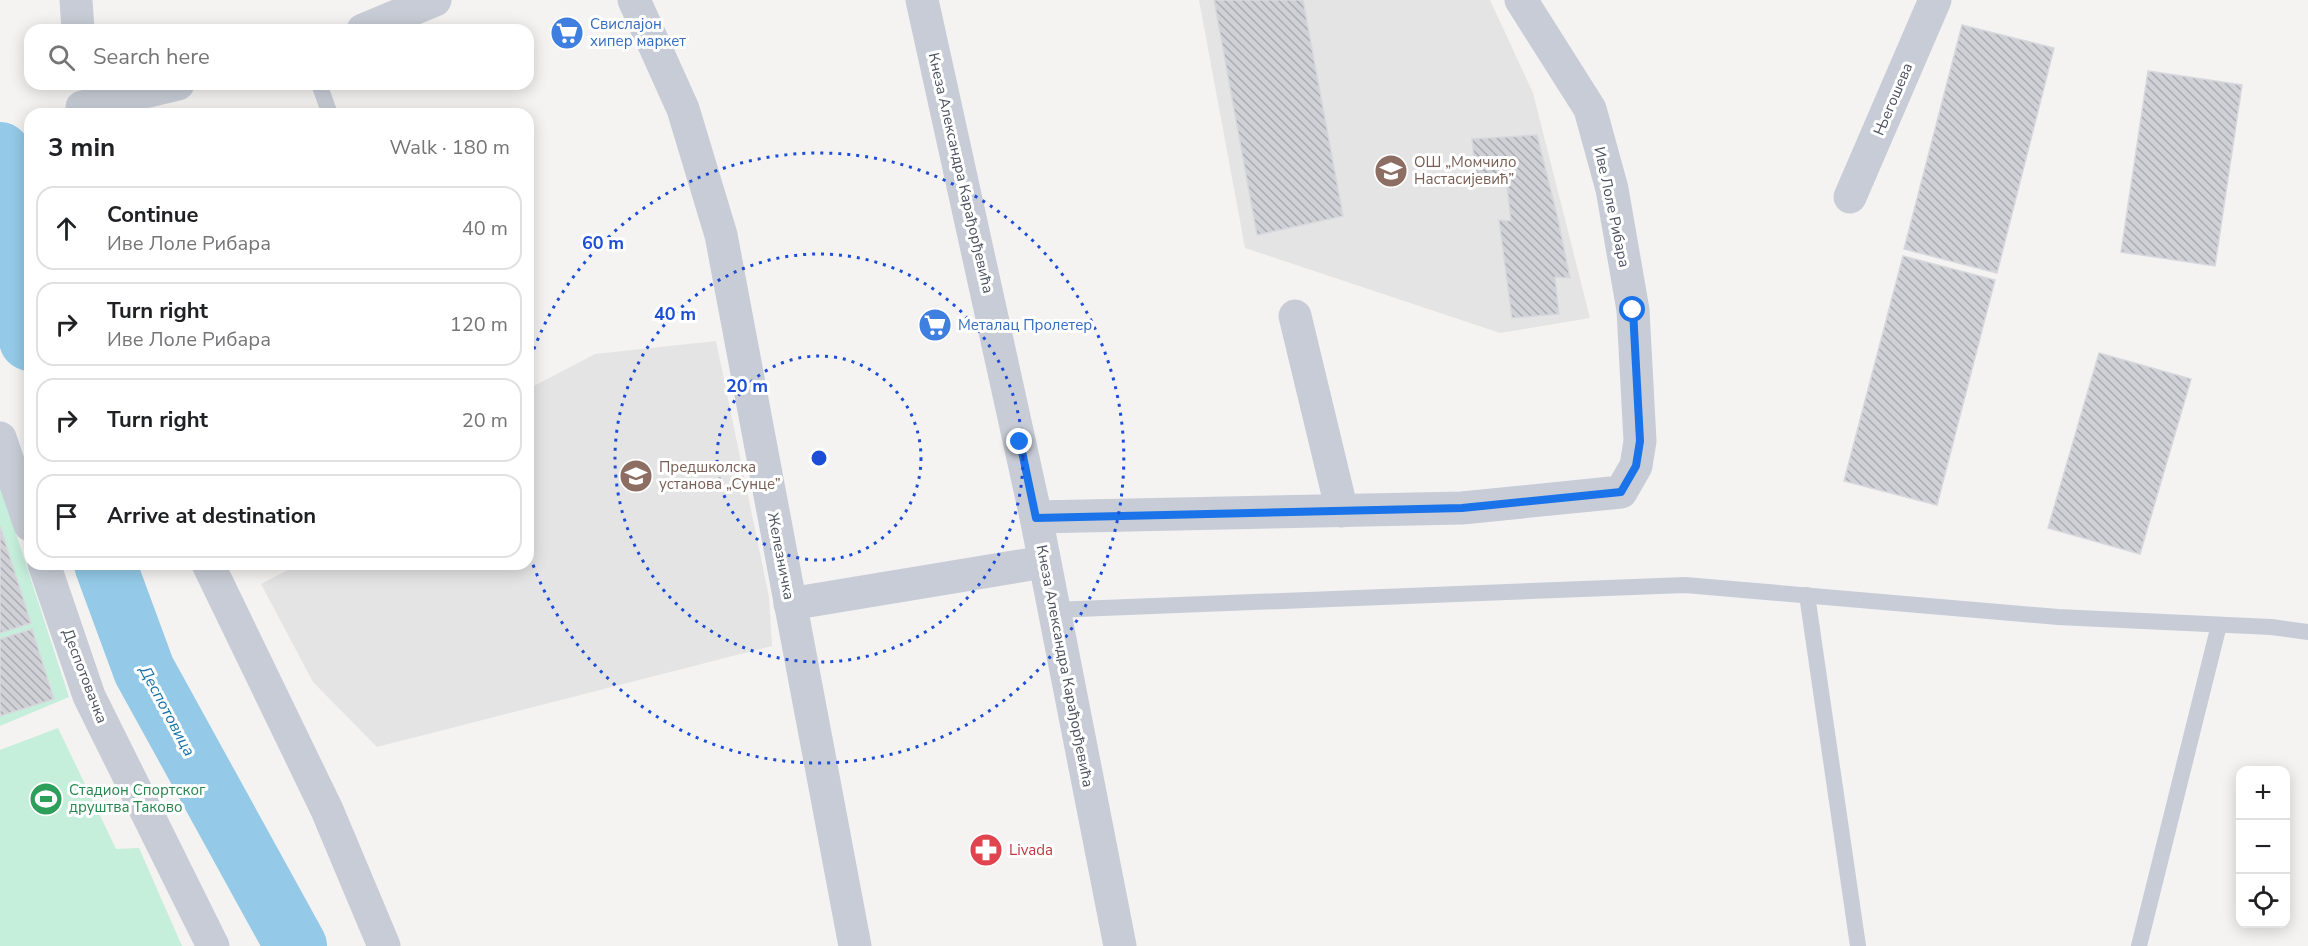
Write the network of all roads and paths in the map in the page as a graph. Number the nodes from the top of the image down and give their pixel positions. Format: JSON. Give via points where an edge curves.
{"nodes":[{"id":1,"x":76,"y":0,"type":"edge"},
{"id":2,"x":435,"y":0,"type":"edge"},
{"id":3,"x":634,"y":0,"type":"edge"},
{"id":4,"x":922,"y":0,"type":"edge"},
{"id":5,"x":1521,"y":0,"type":"edge"},
{"id":6,"x":1935,"y":0,"type":"edge"},
{"id":7,"x":78,"y":24,"type":"edge"},
{"id":8,"x":377,"y":24,"type":"edge"},
{"id":9,"x":146,"y":90,"type":"edge"},
{"id":10,"x":321,"y":90,"type":"edge"},
{"id":11,"x":82,"y":102,"type":"edge"},
{"id":12,"x":328,"y":108,"type":"edge"},
{"id":13,"x":1850,"y":197,"type":"dead end"},
{"id":14,"x":1295,"y":316,"type":"dead end"},
{"id":15,"x":0,"y":438,"type":"edge"},
{"id":16,"x":24,"y":508,"type":"edge"},
{"id":17,"x":1342,"y":511,"type":"junction"},
{"id":18,"x":1036,"y":518,"type":"junction"},
{"id":19,"x":1044,"y":562,"type":"junction"},
{"id":20,"x":46,"y":570,"type":"edge"},
{"id":21,"x":211,"y":570,"type":"edge"},
{"id":22,"x":1807,"y":595,"type":"junction"},
{"id":23,"x":790,"y":604,"type":"junction"},
{"id":24,"x":1053,"y":610,"type":"junction"},
{"id":25,"x":2219,"y":625,"type":"junction"},
{"id":26,"x":2308,"y":632,"type":"edge"},
{"id":27,"x":213,"y":946,"type":"edge"},
{"id":28,"x":384,"y":946,"type":"edge"},
{"id":29,"x":855,"y":946,"type":"edge"},
{"id":30,"x":1120,"y":946,"type":"edge"},
{"id":31,"x":1858,"y":946,"type":"edge"},
{"id":32,"x":2139,"y":946,"type":"edge"}],
"edges":[{"from":1,"to":7,"type":"street"},
{"from":2,"to":8,"type":"street"},
{"from":3,"to":23,"type":"street","name":"Железничка","via":[[682,109],[721,235]]},
{"from":4,"to":18,"type":"street","name":"Кнеза Александра Карађорђевића"},
{"from":5,"to":17,"type":"street","name":"Иве Лоле Рибара","via":[[1590,109],[1611,189],[1633,310],[1640,441],[1636,466],[1621,492],[1462,508]]},
{"from":6,"to":13,"type":"street","name":"Његошева"},
{"from":9,"to":11,"type":"street"},
{"from":10,"to":12,"type":"lane"},
{"from":14,"to":17,"type":"street"},
{"from":15,"to":16,"type":"street"},
{"from":17,"to":18,"type":"street","name":"Иве Лоле Рибара"},
{"from":18,"to":19,"type":"street","name":"Кнеза Александра Карађорђевића"},
{"from":19,"to":23,"type":"street"},
{"from":19,"to":24,"type":"street","name":"Кнеза Александра Карађорђевића"},
{"from":20,"to":27,"type":"street","name":"Деспотовачка","via":[[89,696]]},
{"from":21,"to":28,"type":"street","via":[[327,810]]},
{"from":22,"to":24,"type":"lane","via":[[1685,585]]},
{"from":22,"to":25,"type":"lane","via":[[2058,617]]},
{"from":22,"to":31,"type":"lane"},
{"from":23,"to":29,"type":"street","name":"Железничка"},
{"from":24,"to":30,"type":"street","name":"Кнеза Александра Карађорђевића"},
{"from":25,"to":26,"type":"lane"},
{"from":25,"to":32,"type":"lane"}]}
